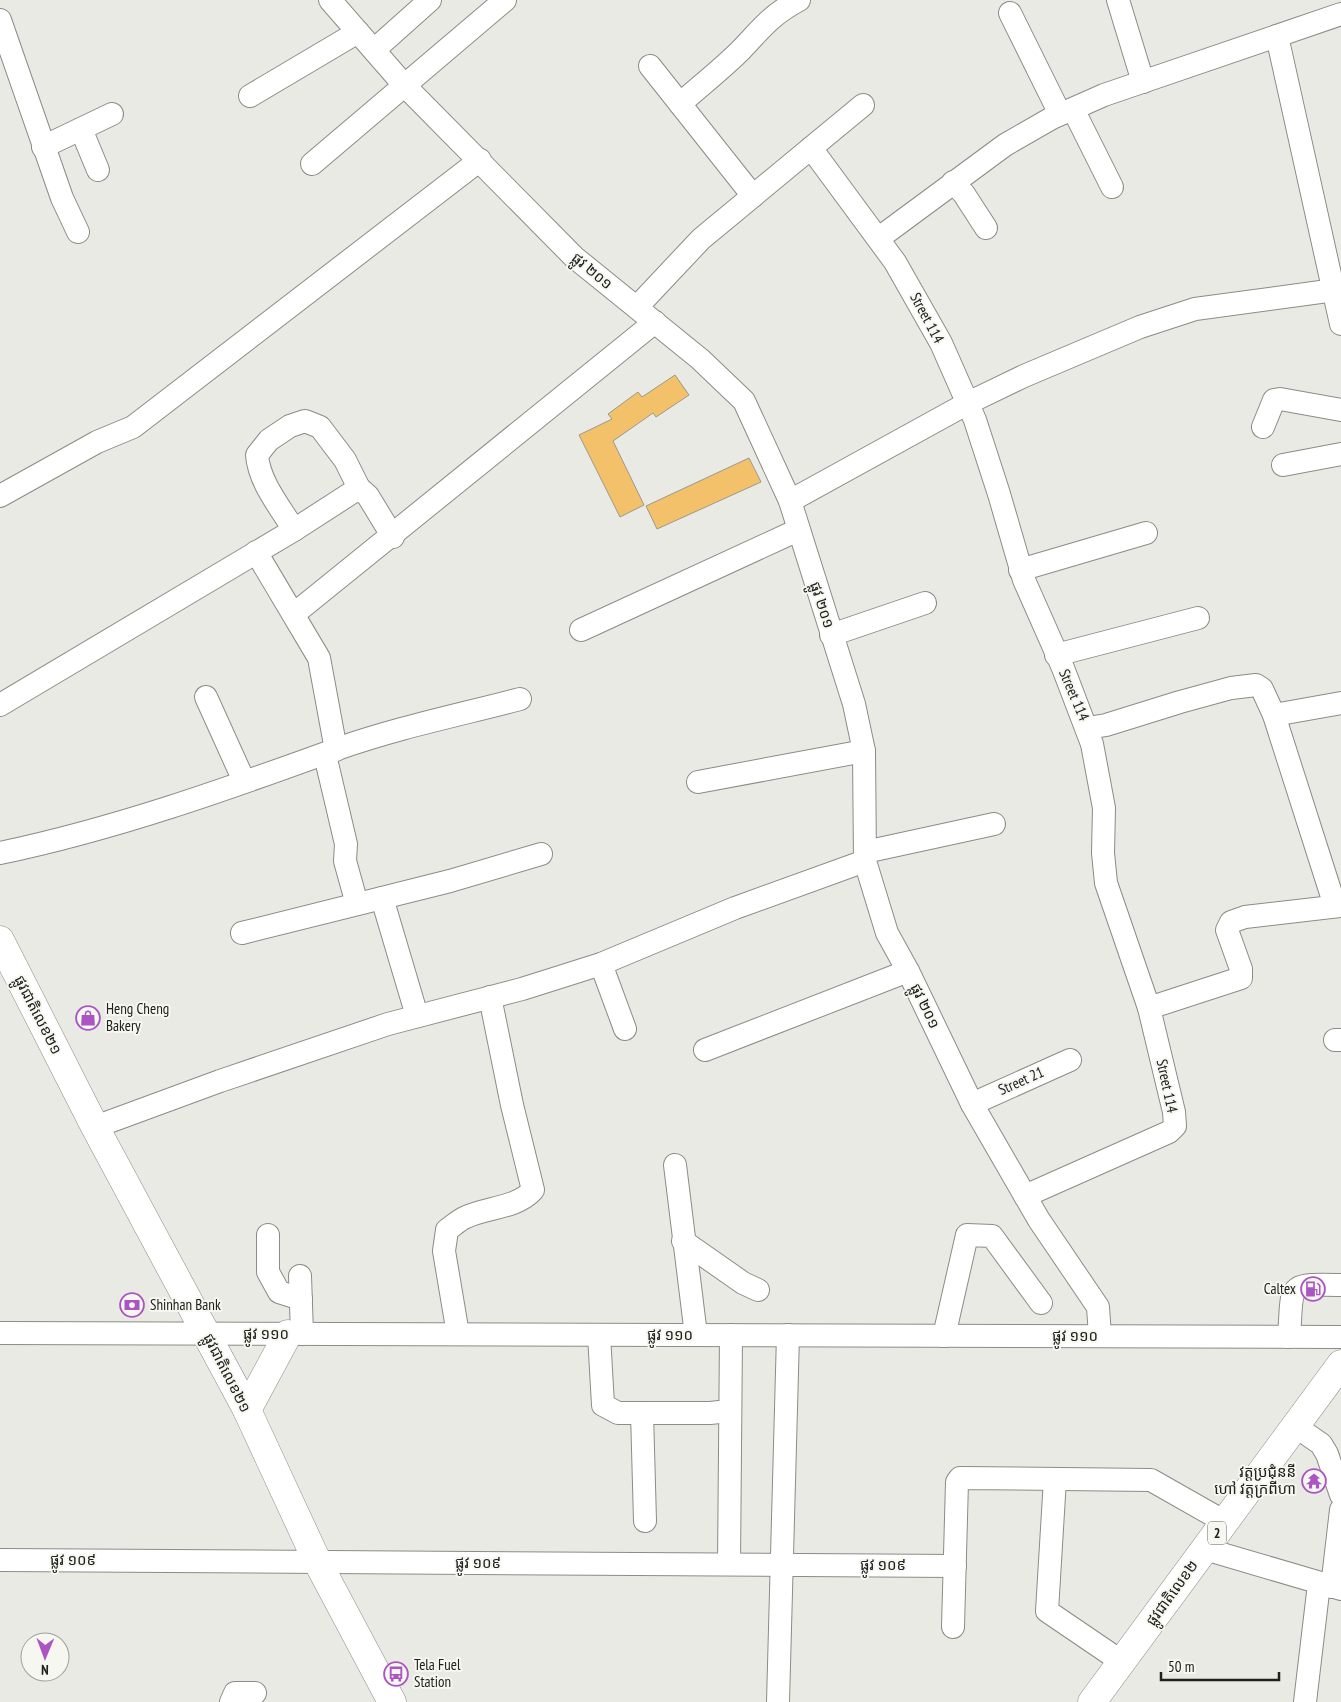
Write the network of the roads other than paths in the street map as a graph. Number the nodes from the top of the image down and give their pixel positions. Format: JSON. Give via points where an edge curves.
{"nodes":[{"id":1,"x":330,"y":0,"type":"edge"},
{"id":2,"x":430,"y":0,"type":"edge"},
{"id":3,"x":505,"y":0,"type":"edge"},
{"id":4,"x":799,"y":0,"type":"edge"},
{"id":5,"x":1118,"y":0,"type":"edge"},
{"id":6,"x":1010,"y":13,"type":"dead end"},
{"id":7,"x":1341,"y":14,"type":"edge"},
{"id":8,"x":0,"y":20,"type":"edge"},
{"id":9,"x":358,"y":32,"type":"junction"},
{"id":10,"x":1277,"y":36,"type":"junction"},
{"id":11,"x":374,"y":50,"type":"junction"},
{"id":12,"x":650,"y":66,"type":"dead end"},
{"id":13,"x":1143,"y":82,"type":"junction"},
{"id":14,"x":405,"y":86,"type":"junction"},
{"id":15,"x":250,"y":96,"type":"dead end"},
{"id":16,"x":680,"y":104,"type":"junction"},
{"id":17,"x":863,"y":104,"type":"dead end"},
{"id":18,"x":1067,"y":112,"type":"junction"},
{"id":19,"x":112,"y":114,"type":"dead end"},
{"id":20,"x":80,"y":129,"type":"junction"},
{"id":21,"x":43,"y":147,"type":"junction"},
{"id":22,"x":812,"y":148,"type":"junction"},
{"id":23,"x":480,"y":160,"type":"junction"},
{"id":24,"x":312,"y":164,"type":"dead end"},
{"id":25,"x":98,"y":170,"type":"dead end"},
{"id":26,"x":953,"y":182,"type":"junction"},
{"id":27,"x":1112,"y":187,"type":"dead end"},
{"id":28,"x":753,"y":196,"type":"junction"},
{"id":29,"x":986,"y":228,"type":"dead end"},
{"id":30,"x":78,"y":232,"type":"dead end"},
{"id":31,"x":879,"y":238,"type":"junction"},
{"id":32,"x":1335,"y":290,"type":"junction"},
{"id":33,"x":637,"y":307,"type":"junction"},
{"id":34,"x":655,"y":322,"type":"junction"},
{"id":35,"x":1341,"y":324,"type":"edge"},
{"id":36,"x":968,"y":403,"type":"junction"},
{"id":37,"x":1341,"y":410,"type":"edge"},
{"id":38,"x":1263,"y":427,"type":"dead end"},
{"id":39,"x":1341,"y":454,"type":"edge"},
{"id":40,"x":1283,"y":465,"type":"dead end"},
{"id":41,"x":358,"y":488,"type":"junction"},
{"id":42,"x":0,"y":496,"type":"edge"},
{"id":43,"x":790,"y":501,"type":"junction"},
{"id":44,"x":294,"y":530,"type":"junction"},
{"id":45,"x":798,"y":530,"type":"junction"},
{"id":46,"x":1146,"y":533,"type":"dead end"},
{"id":47,"x":392,"y":536,"type":"junction"},
{"id":48,"x":256,"y":552,"type":"junction"},
{"id":49,"x":1020,"y":570,"type":"junction"},
{"id":50,"x":925,"y":603,"type":"dead end"},
{"id":51,"x":294,"y":614,"type":"junction"},
{"id":52,"x":1198,"y":618,"type":"dead end"},
{"id":53,"x":581,"y":630,"type":"dead end"},
{"id":54,"x":831,"y":635,"type":"junction"},
{"id":55,"x":1056,"y":655,"type":"junction"},
{"id":56,"x":206,"y":697,"type":"dead end"},
{"id":57,"x":520,"y":699,"type":"dead end"},
{"id":58,"x":1341,"y":703,"type":"edge"},
{"id":59,"x":0,"y":705,"type":"edge"},
{"id":60,"x":1274,"y":715,"type":"junction"},
{"id":61,"x":1088,"y":728,"type":"junction"},
{"id":62,"x":864,"y":751,"type":"junction"},
{"id":63,"x":330,"y":752,"type":"junction"},
{"id":64,"x":244,"y":781,"type":"junction"},
{"id":65,"x":698,"y":782,"type":"dead end"},
{"id":66,"x":994,"y":824,"type":"dead end"},
{"id":67,"x":0,"y":853,"type":"edge"},
{"id":68,"x":541,"y":854,"type":"dead end"},
{"id":69,"x":865,"y":856,"type":"junction"},
{"id":70,"x":382,"y":898,"type":"junction"},
{"id":71,"x":357,"y":904,"type":"junction"},
{"id":72,"x":1338,"y":906,"type":"edge"},
{"id":73,"x":242,"y":933,"type":"dead end"},
{"id":74,"x":0,"y":940,"type":"edge"},
{"id":75,"x":601,"y":964,"type":"junction"},
{"id":76,"x":908,"y":971,"type":"junction"},
{"id":77,"x":490,"y":997,"type":"junction"},
{"id":78,"x":1149,"y":1008,"type":"junction"},
{"id":79,"x":418,"y":1016,"type":"junction"},
{"id":80,"x":625,"y":1029,"type":"dead end"},
{"id":81,"x":705,"y":1050,"type":"dead end"},
{"id":82,"x":1070,"y":1060,"type":"dead end"},
{"id":83,"x":972,"y":1104,"type":"junction"},
{"id":84,"x":95,"y":1127,"type":"junction"},
{"id":85,"x":675,"y":1165,"type":"dead end"},
{"id":86,"x":1025,"y":1196,"type":"junction"},
{"id":87,"x":268,"y":1236,"type":"dead end"},
{"id":88,"x":683,"y":1241,"type":"junction"},
{"id":89,"x":300,"y":1276,"type":"dead end"},
{"id":90,"x":1341,"y":1285,"type":"edge"},
{"id":91,"x":758,"y":1290,"type":"dead end"},
{"id":92,"x":300,"y":1300,"type":"junction"},
{"id":93,"x":1041,"y":1303,"type":"dead end"},
{"id":94,"x":0,"y":1333,"type":"edge"},
{"id":95,"x":207,"y":1333,"type":"junction"},
{"id":96,"x":295,"y":1334,"type":"junction"},
{"id":97,"x":458,"y":1334,"type":"junction"},
{"id":98,"x":598,"y":1335,"type":"junction"},
{"id":99,"x":696,"y":1335,"type":"junction"},
{"id":100,"x":730,"y":1335,"type":"junction"},
{"id":101,"x":788,"y":1335,"type":"junction"},
{"id":102,"x":944,"y":1336,"type":"junction"},
{"id":103,"x":1100,"y":1336,"type":"junction"},
{"id":104,"x":1289,"y":1337,"type":"junction"},
{"id":105,"x":1341,"y":1337,"type":"edge"},
{"id":106,"x":1341,"y":1364,"type":"edge"},
{"id":107,"x":247,"y":1410,"type":"junction"},
{"id":108,"x":729,"y":1411,"type":"junction"},
{"id":109,"x":642,"y":1413,"type":"junction"},
{"id":110,"x":1295,"y":1426,"type":"junction"},
{"id":111,"x":1054,"y":1479,"type":"junction"},
{"id":112,"x":1341,"y":1495,"type":"edge"},
{"id":113,"x":1341,"y":1510,"type":"edge"},
{"id":114,"x":645,"y":1521,"type":"dead end"},
{"id":115,"x":1225,"y":1522,"type":"junction"},
{"id":116,"x":1205,"y":1549,"type":"junction"},
{"id":117,"x":0,"y":1560,"type":"edge"},
{"id":118,"x":317,"y":1561,"type":"junction"},
{"id":119,"x":729,"y":1564,"type":"junction"},
{"id":120,"x":782,"y":1565,"type":"junction"},
{"id":121,"x":955,"y":1566,"type":"junction"},
{"id":122,"x":1330,"y":1587,"type":"edge"},
{"id":123,"x":953,"y":1627,"type":"dead end"},
{"id":124,"x":1122,"y":1662,"type":"junction"},
{"id":125,"x":255,"y":1693,"type":"dead end"},
{"id":126,"x":231,"y":1702,"type":"edge"},
{"id":127,"x":392,"y":1702,"type":"edge"},
{"id":128,"x":778,"y":1702,"type":"edge"},
{"id":129,"x":1092,"y":1702,"type":"edge"},
{"id":130,"x":1304,"y":1702,"type":"edge"}],
"edges":[{"from":1,"to":9,"type":"street","name":"ផ្លូវ ២០១"},
{"from":2,"to":11,"type":"street"},
{"from":3,"to":14,"type":"street"},
{"from":4,"to":16,"type":"street","via":[[778,11],[741,50]]},
{"from":5,"to":13,"type":"street"},
{"from":6,"to":18,"type":"street"},
{"from":7,"to":10,"type":"street"},
{"from":8,"to":21,"type":"street"},
{"from":9,"to":11,"type":"street","name":"ផ្លូវ ២០១"},
{"from":9,"to":15,"type":"street"},
{"from":10,"to":13,"type":"street"},
{"from":10,"to":32,"type":"street"},
{"from":11,"to":14,"type":"street","name":"ផ្លូវ ២០១"},
{"from":12,"to":16,"type":"street"},
{"from":13,"to":18,"type":"street"},
{"from":14,"to":23,"type":"street","name":"ផ្លូវ ២០១"},
{"from":14,"to":24,"type":"street"},
{"from":16,"to":28,"type":"street"},
{"from":17,"to":22,"type":"street"},
{"from":18,"to":26,"type":"street","via":[[1004,145]]},
{"from":18,"to":27,"type":"street"},
{"from":19,"to":20,"type":"street"},
{"from":20,"to":21,"type":"street"},
{"from":20,"to":25,"type":"street"},
{"from":21,"to":30,"type":"street"},
{"from":22,"to":28,"type":"street"},
{"from":22,"to":31,"type":"street","name":"Street 114"},
{"from":23,"to":33,"type":"street","name":"ផ្លូវ ២០១","via":[[574,257]]},
{"from":23,"to":42,"type":"street","via":[[133,427],[97,442]]},
{"from":26,"to":29,"type":"street"},
{"from":26,"to":31,"type":"street"},
{"from":28,"to":33,"type":"street","via":[[701,239]]},
{"from":31,"to":36,"type":"street","name":"Street 114","via":[[921,306]]},
{"from":32,"to":35,"type":"street"},
{"from":32,"to":36,"type":"street","via":[[1195,309],[1140,327]]},
{"from":33,"to":34,"type":"street","name":"ផ្លូវ ២០១"},
{"from":34,"to":43,"type":"street","name":"ផ្លូវ ២០១","via":[[744,400]]},
{"from":34,"to":47,"type":"street"},
{"from":36,"to":43,"type":"street"},
{"from":36,"to":49,"type":"street","name":"Street 114","via":[[999,494]]},
{"from":37,"to":38,"type":"street","via":[[1290,399],[1274,400]]},
{"from":39,"to":40,"type":"street"},
{"from":41,"to":44,"type":"street"},
{"from":41,"to":44,"type":"street","via":[[345,460],[320,427],[305,421],[290,426],[269,440],[257,455],[258,467]]},
{"from":41,"to":47,"type":"street","via":[[368,496]]},
{"from":43,"to":45,"type":"street","name":"ផ្លូវ ២០១"},
{"from":44,"to":48,"type":"street"},
{"from":45,"to":53,"type":"street"},
{"from":45,"to":54,"type":"street","name":"ផ្លូវ ២០១"},
{"from":46,"to":49,"type":"street"},
{"from":47,"to":51,"type":"street"},
{"from":48,"to":51,"type":"street"},
{"from":48,"to":59,"type":"street"},
{"from":49,"to":55,"type":"street","name":"Street 114"},
{"from":50,"to":54,"type":"street"},
{"from":51,"to":63,"type":"street","via":[[319,658]]},
{"from":52,"to":55,"type":"street"},
{"from":54,"to":62,"type":"street","name":"ផ្លូវ ២០១","via":[[854,704]]},
{"from":55,"to":61,"type":"street","name":"Street 114"},
{"from":56,"to":64,"type":"street"},
{"from":57,"to":63,"type":"street"},
{"from":58,"to":60,"type":"street"},
{"from":60,"to":61,"type":"street","via":[[1262,689],[1256,685],[1231,688]]},
{"from":60,"to":72,"type":"street"},
{"from":61,"to":78,"type":"street","name":"Street 114","via":[[1104,808],[1106,884]]},
{"from":62,"to":65,"type":"street"},
{"from":62,"to":69,"type":"street","name":"ផ្លូវ ២០១"},
{"from":63,"to":64,"type":"street"},
{"from":63,"to":71,"type":"street","via":[[346,844],[345,860]]},
{"from":64,"to":67,"type":"street","via":[[152,812]]},
{"from":66,"to":69,"type":"street"},
{"from":68,"to":70,"type":"street"},
{"from":69,"to":75,"type":"street"},
{"from":69,"to":76,"type":"street","name":"ផ្លូវ ២០១","via":[[887,933]]},
{"from":70,"to":71,"type":"street"},
{"from":70,"to":79,"type":"street"},
{"from":71,"to":73,"type":"street"},
{"from":72,"to":78,"type":"street","via":[[1245,916],[1231,922],[1227,930],[1241,978]]},
{"from":74,"to":84,"type":"main road","name":"ផ្លូវជាតិលេខ២១"},
{"from":75,"to":77,"type":"street"},
{"from":75,"to":80,"type":"street"},
{"from":76,"to":81,"type":"street"},
{"from":76,"to":83,"type":"street","name":"ផ្លូវ ២០១"},
{"from":77,"to":79,"type":"street"},
{"from":77,"to":97,"type":"street","via":[[533,1190],[529,1196],[464,1218],[447,1230],[444,1251]]},
{"from":78,"to":86,"type":"street","name":"Street 114","via":[[1174,1112],[1174,1126],[1168,1132]]},
{"from":79,"to":84,"type":"street","via":[[220,1081]]},
{"from":82,"to":83,"type":"street","name":"Street 21"},
{"from":83,"to":86,"type":"street","name":"ផ្លូវ ២០១"},
{"from":84,"to":95,"type":"main road","name":"ផ្លូវជាតិលេខ២១"},
{"from":85,"to":88,"type":"street"},
{"from":86,"to":103,"type":"street","name":"ផ្លូវ ២០១","via":[[1098,1307]]},
{"from":87,"to":92,"type":"street","via":[[268,1272],[279,1292]]},
{"from":88,"to":91,"type":"street"},
{"from":88,"to":99,"type":"street"},
{"from":89,"to":92,"type":"street"},
{"from":90,"to":104,"type":"street","via":[[1302,1284],[1296,1288],[1292,1294]]},
{"from":92,"to":96,"type":"street"},
{"from":93,"to":102,"type":"street","via":[[992,1236],[967,1235]]},
{"from":94,"to":95,"type":"street","name":"ផ្លូវ ១១០"},
{"from":95,"to":96,"type":"street","name":"ផ្លូវ ១១០"},
{"from":95,"to":107,"type":"main road","name":"ផ្លូវជាតិលេខ២១"},
{"from":96,"to":97,"type":"street","name":"ផ្លូវ ១១០"},
{"from":96,"to":107,"type":"main road"},
{"from":97,"to":98,"type":"street","name":"ផ្លូវ ១១០"},
{"from":98,"to":99,"type":"street","name":"ផ្លូវ ១១០"},
{"from":98,"to":109,"type":"street","via":[[603,1405],[618,1413]]},
{"from":99,"to":100,"type":"street","name":"ផ្លូវ ១១០"},
{"from":100,"to":101,"type":"street","name":"ផ្លូវ ១១០"},
{"from":100,"to":108,"type":"street"},
{"from":101,"to":102,"type":"street","name":"ផ្លូវ ១១០"},
{"from":101,"to":120,"type":"street"},
{"from":102,"to":103,"type":"street","name":"ផ្លូវ ១១០"},
{"from":103,"to":104,"type":"street","name":"ផ្លូវ ១១០"},
{"from":104,"to":105,"type":"street","name":"ផ្លូវ ១១០"},
{"from":106,"to":110,"type":"main road","name":"ផ្លូវជាតិលេខ២","number":"2"},
{"from":107,"to":118,"type":"main road","name":"ផ្លូវជាតិលេខ២១"},
{"from":108,"to":109,"type":"street"},
{"from":108,"to":119,"type":"street"},
{"from":109,"to":114,"type":"street"},
{"from":110,"to":112,"type":"street","via":[[1321,1444]]},
{"from":110,"to":115,"type":"main road","name":"ផ្លូវជាតិលេខ២","number":"2"},
{"from":111,"to":115,"type":"street","via":[[1151,1480]]},
{"from":111,"to":121,"type":"street","via":[[960,1478],[957,1482]]},
{"from":111,"to":124,"type":"street","via":[[1047,1610]]},
{"from":113,"to":122,"type":"street"},
{"from":115,"to":116,"type":"main road","name":"ផ្លូវជាតិលេខ២","number":"2"},
{"from":116,"to":122,"type":"street"},
{"from":116,"to":124,"type":"main road","name":"ផ្លូវជាតិលេខ២","number":"2"},
{"from":117,"to":118,"type":"street","name":"ផ្លូវ ១០៩"},
{"from":118,"to":119,"type":"street","name":"ផ្លូវ ១០៩"},
{"from":118,"to":127,"type":"main road","name":"ផ្លូវជាតិលេខ២១"},
{"from":119,"to":120,"type":"street","name":"ផ្លូវ ១០៩"},
{"from":120,"to":121,"type":"street","name":"ផ្លូវ ១០៩"},
{"from":120,"to":128,"type":"street"},
{"from":121,"to":123,"type":"street"},
{"from":122,"to":130,"type":"street"},
{"from":124,"to":129,"type":"main road","name":"ផ្លូវជាតិលេខ២","number":"2"},
{"from":125,"to":126,"type":"street","via":[[235,1693]]}]}
